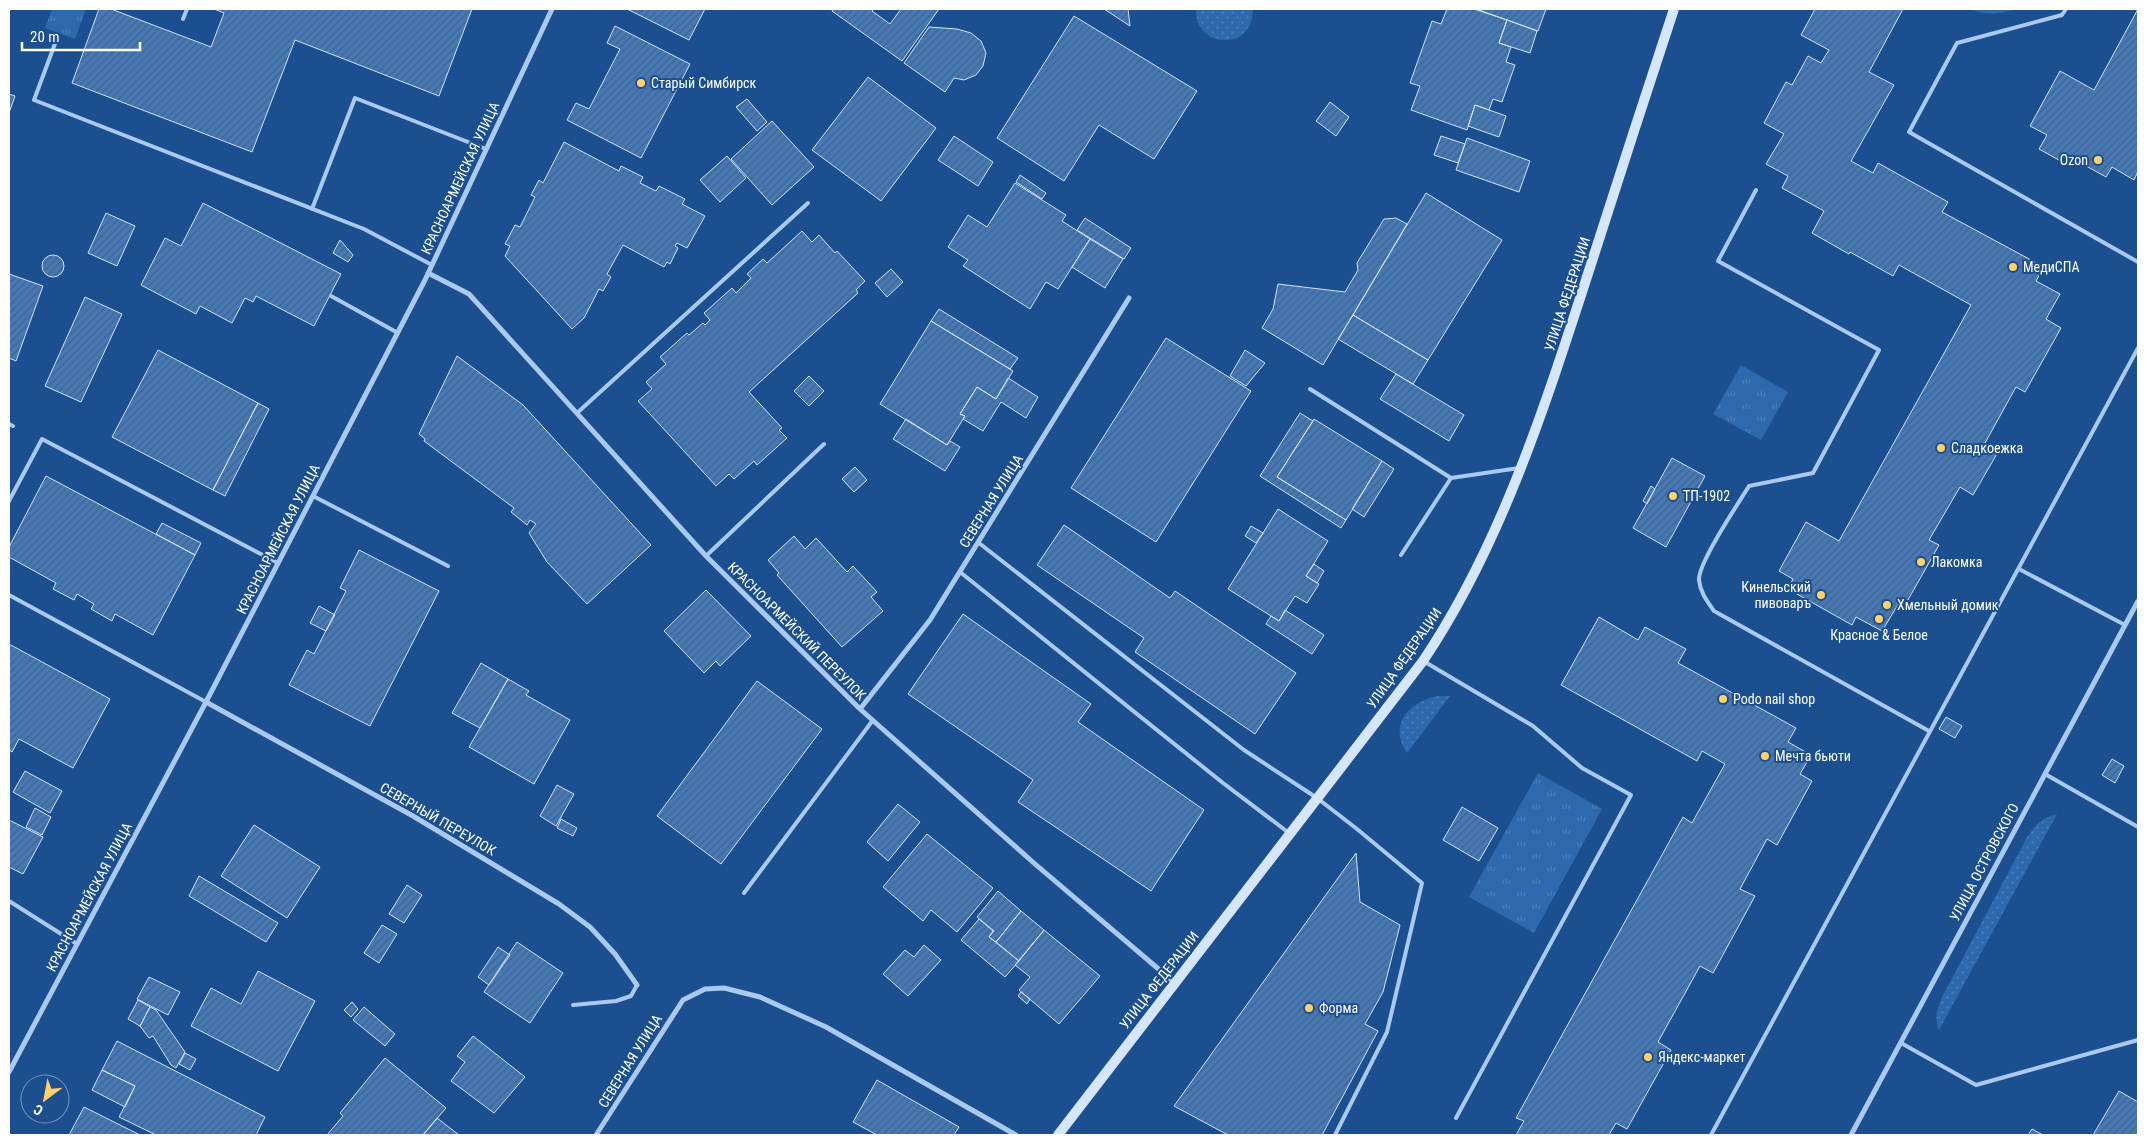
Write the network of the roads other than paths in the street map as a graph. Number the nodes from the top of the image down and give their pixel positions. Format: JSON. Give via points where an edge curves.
{"nodes":[{"id":1,"x":187,"y":9,"type":"edge"},
{"id":2,"x":552,"y":9,"type":"edge"},
{"id":3,"x":1674,"y":9,"type":"edge"},
{"id":4,"x":2066,"y":9,"type":"edge"},
{"id":5,"x":183,"y":19,"type":"dead end"},
{"id":6,"x":56,"y":40,"type":"dead end"},
{"id":7,"x":486,"y":149,"type":"junction"},
{"id":8,"x":1756,"y":190,"type":"dead end"},
{"id":9,"x":808,"y":203,"type":"dead end"},
{"id":10,"x":312,"y":209,"type":"junction"},
{"id":11,"x":2138,"y":262,"type":"edge"},
{"id":12,"x":432,"y":265,"type":"junction"},
{"id":13,"x":428,"y":273,"type":"junction"},
{"id":14,"x":331,"y":296,"type":"dead end"},
{"id":15,"x":1129,"y":298,"type":"dead end"},
{"id":16,"x":398,"y":333,"type":"junction"},
{"id":17,"x":2138,"y":348,"type":"edge"},
{"id":18,"x":1310,"y":389,"type":"dead end"},
{"id":19,"x":577,"y":413,"type":"junction"},
{"id":20,"x":824,"y":444,"type":"dead end"},
{"id":21,"x":1522,"y":468,"type":"junction"},
{"id":22,"x":1451,"y":478,"type":"junction"},
{"id":23,"x":313,"y":496,"type":"junction"},
{"id":24,"x":9,"y":502,"type":"edge"},
{"id":25,"x":978,"y":543,"type":"junction"},
{"id":26,"x":1401,"y":555,"type":"dead end"},
{"id":27,"x":706,"y":556,"type":"junction"},
{"id":28,"x":278,"y":563,"type":"junction"},
{"id":29,"x":448,"y":566,"type":"dead end"},
{"id":30,"x":2019,"y":569,"type":"junction"},
{"id":31,"x":960,"y":572,"type":"junction"},
{"id":32,"x":9,"y":595,"type":"edge"},
{"id":33,"x":2138,"y":600,"type":"edge"},
{"id":34,"x":2125,"y":625,"type":"junction"},
{"id":35,"x":1423,"y":661,"type":"junction"},
{"id":36,"x":206,"y":702,"type":"junction"},
{"id":37,"x":860,"y":709,"type":"junction"},
{"id":38,"x":873,"y":720,"type":"junction"},
{"id":39,"x":1929,"y":731,"type":"junction"},
{"id":40,"x":2044,"y":774,"type":"junction"},
{"id":41,"x":1316,"y":798,"type":"junction"},
{"id":42,"x":2138,"y":827,"type":"edge"},
{"id":43,"x":1290,"y":833,"type":"junction"},
{"id":44,"x":744,"y":892,"type":"dead end"},
{"id":45,"x":9,"y":902,"type":"edge"},
{"id":46,"x":77,"y":944,"type":"junction"},
{"id":47,"x":1175,"y":983,"type":"junction"},
{"id":48,"x":637,"y":985,"type":"joint"},
{"id":49,"x":572,"y":1005,"type":"dead end"},
{"id":50,"x":2138,"y":1040,"type":"edge"},
{"id":51,"x":1901,"y":1043,"type":"junction"},
{"id":52,"x":9,"y":1072,"type":"edge"},
{"id":53,"x":1456,"y":1118,"type":"dead end"},
{"id":54,"x":596,"y":1135,"type":"edge"},
{"id":55,"x":1016,"y":1135,"type":"edge"},
{"id":56,"x":1058,"y":1135,"type":"edge"},
{"id":57,"x":1335,"y":1135,"type":"edge"},
{"id":58,"x":1711,"y":1135,"type":"edge"},
{"id":59,"x":1851,"y":1135,"type":"edge"}],
"edges":[{"from":1,"to":5,"type":"lane"},
{"from":2,"to":7,"type":"street","name":"КРАСНОАРМЕЙСКАЯ УЛИЦА"},
{"from":3,"to":21,"type":"main road","name":"УЛИЦА ФЕДЕРАЦИИ"},
{"from":4,"to":11,"type":"lane","via":[[2062,15],[1957,43],[1909,132]]},
{"from":6,"to":10,"type":"lane","via":[[34,100]]},
{"from":7,"to":10,"type":"lane","via":[[355,98]]},
{"from":7,"to":12,"type":"street","name":"КРАСНОАРМЕЙСКАЯ УЛИЦА"},
{"from":8,"to":39,"type":"lane","via":[[1718,261],[1880,350],[1813,473],[1749,486],[1704,561],[1699,578],[1702,594],[1714,611]]},
{"from":9,"to":19,"type":"lane"},
{"from":10,"to":12,"type":"lane","via":[[364,229]]},
{"from":12,"to":13,"type":"street","name":"КРАСНОАРМЕЙСКАЯ УЛИЦА"},
{"from":13,"to":16,"type":"street","name":"КРАСНОАРМЕЙСКАЯ УЛИЦА"},
{"from":13,"to":19,"type":"street","name":"КРАСНОАРМЕЙСКИЙ ПЕРЕУЛОК","via":[[469,294]]},
{"from":14,"to":16,"type":"lane"},
{"from":15,"to":25,"type":"street","name":"СЕВЕРНАЯ УЛИЦА"},
{"from":16,"to":23,"type":"street","name":"КРАСНОАРМЕЙСКАЯ УЛИЦА"},
{"from":17,"to":30,"type":"lane"},
{"from":18,"to":22,"type":"lane"},
{"from":19,"to":27,"type":"street","name":"КРАСНОАРМЕЙСКИЙ ПЕРЕУЛОК"},
{"from":20,"to":27,"type":"lane"},
{"from":21,"to":22,"type":"lane"},
{"from":21,"to":35,"type":"main road","name":"УЛИЦА ФЕДЕРАЦИИ","via":[[1466,590]]},
{"from":22,"to":26,"type":"lane"},
{"from":23,"to":28,"type":"street","name":"КРАСНОАРМЕЙСКАЯ УЛИЦА"},
{"from":23,"to":29,"type":"lane"},
{"from":24,"to":28,"type":"lane","via":[[42,439]]},
{"from":25,"to":31,"type":"street","name":"СЕВЕРНАЯ УЛИЦА"},
{"from":25,"to":41,"type":"lane","via":[[1244,750]]},
{"from":27,"to":37,"type":"street","name":"КРАСНОАРМЕЙСКИЙ ПЕРЕУЛОК"},
{"from":28,"to":36,"type":"street","name":"КРАСНОАРМЕЙСКАЯ УЛИЦА"},
{"from":30,"to":34,"type":"lane"},
{"from":30,"to":39,"type":"lane"},
{"from":31,"to":37,"type":"street","name":"СЕВЕРНАЯ УЛИЦА","via":[[930,620]]},
{"from":31,"to":43,"type":"lane","via":[[1222,784]]},
{"from":32,"to":36,"type":"lane"},
{"from":33,"to":34,"type":"street","name":"УЛИЦА ОСТРОВСКОГО"},
{"from":34,"to":40,"type":"street","name":"УЛИЦА ОСТРОВСКОГО"},
{"from":35,"to":41,"type":"main road","name":"УЛИЦА ФЕДЕРАЦИИ"},
{"from":35,"to":53,"type":"lane","via":[[1533,726],[1582,768],[1631,795]]},
{"from":36,"to":46,"type":"street","name":"КРАСНОАРМЕЙСКАЯ УЛИЦА"},
{"from":36,"to":48,"type":"street","name":"СЕВЕРНЫЙ ПЕРЕУЛОК","via":[[413,816],[559,904],[590,927]]},
{"from":37,"to":38,"type":"street","name":"КРАСНОАРМЕЙСКИЙ ПЕРЕУЛОК"},
{"from":38,"to":44,"type":"lane"},
{"from":38,"to":47,"type":"street","name":"КРАСНОАРМЕЙСКИЙ ПЕРЕУЛОК"},
{"from":39,"to":58,"type":"lane"},
{"from":40,"to":42,"type":"lane"},
{"from":40,"to":51,"type":"street","name":"УЛИЦА ОСТРОВСКОГО"},
{"from":41,"to":43,"type":"main road","name":"УЛИЦА ФЕДЕРАЦИИ"},
{"from":41,"to":57,"type":"lane","via":[[1422,882],[1387,1032]]},
{"from":43,"to":47,"type":"main road","name":"УЛИЦА ФЕДЕРАЦИИ"},
{"from":45,"to":46,"type":"lane"},
{"from":46,"to":52,"type":"street","name":"КРАСНОАРМЕЙСКАЯ УЛИЦА"},
{"from":47,"to":56,"type":"main road","name":"УЛИЦА ФЕДЕРАЦИИ"},
{"from":48,"to":49,"type":"lane","via":[[631,996],[616,1001]]},
{"from":50,"to":51,"type":"lane","via":[[1976,1085]]},
{"from":51,"to":59,"type":"street","name":"УЛИЦА ОСТРОВСКОГО"},
{"from":54,"to":55,"type":"street","name":"СЕВЕРНАЯ УЛИЦА","via":[[683,1000],[705,989],[724,988],[760,998],[826,1027]]}]}
